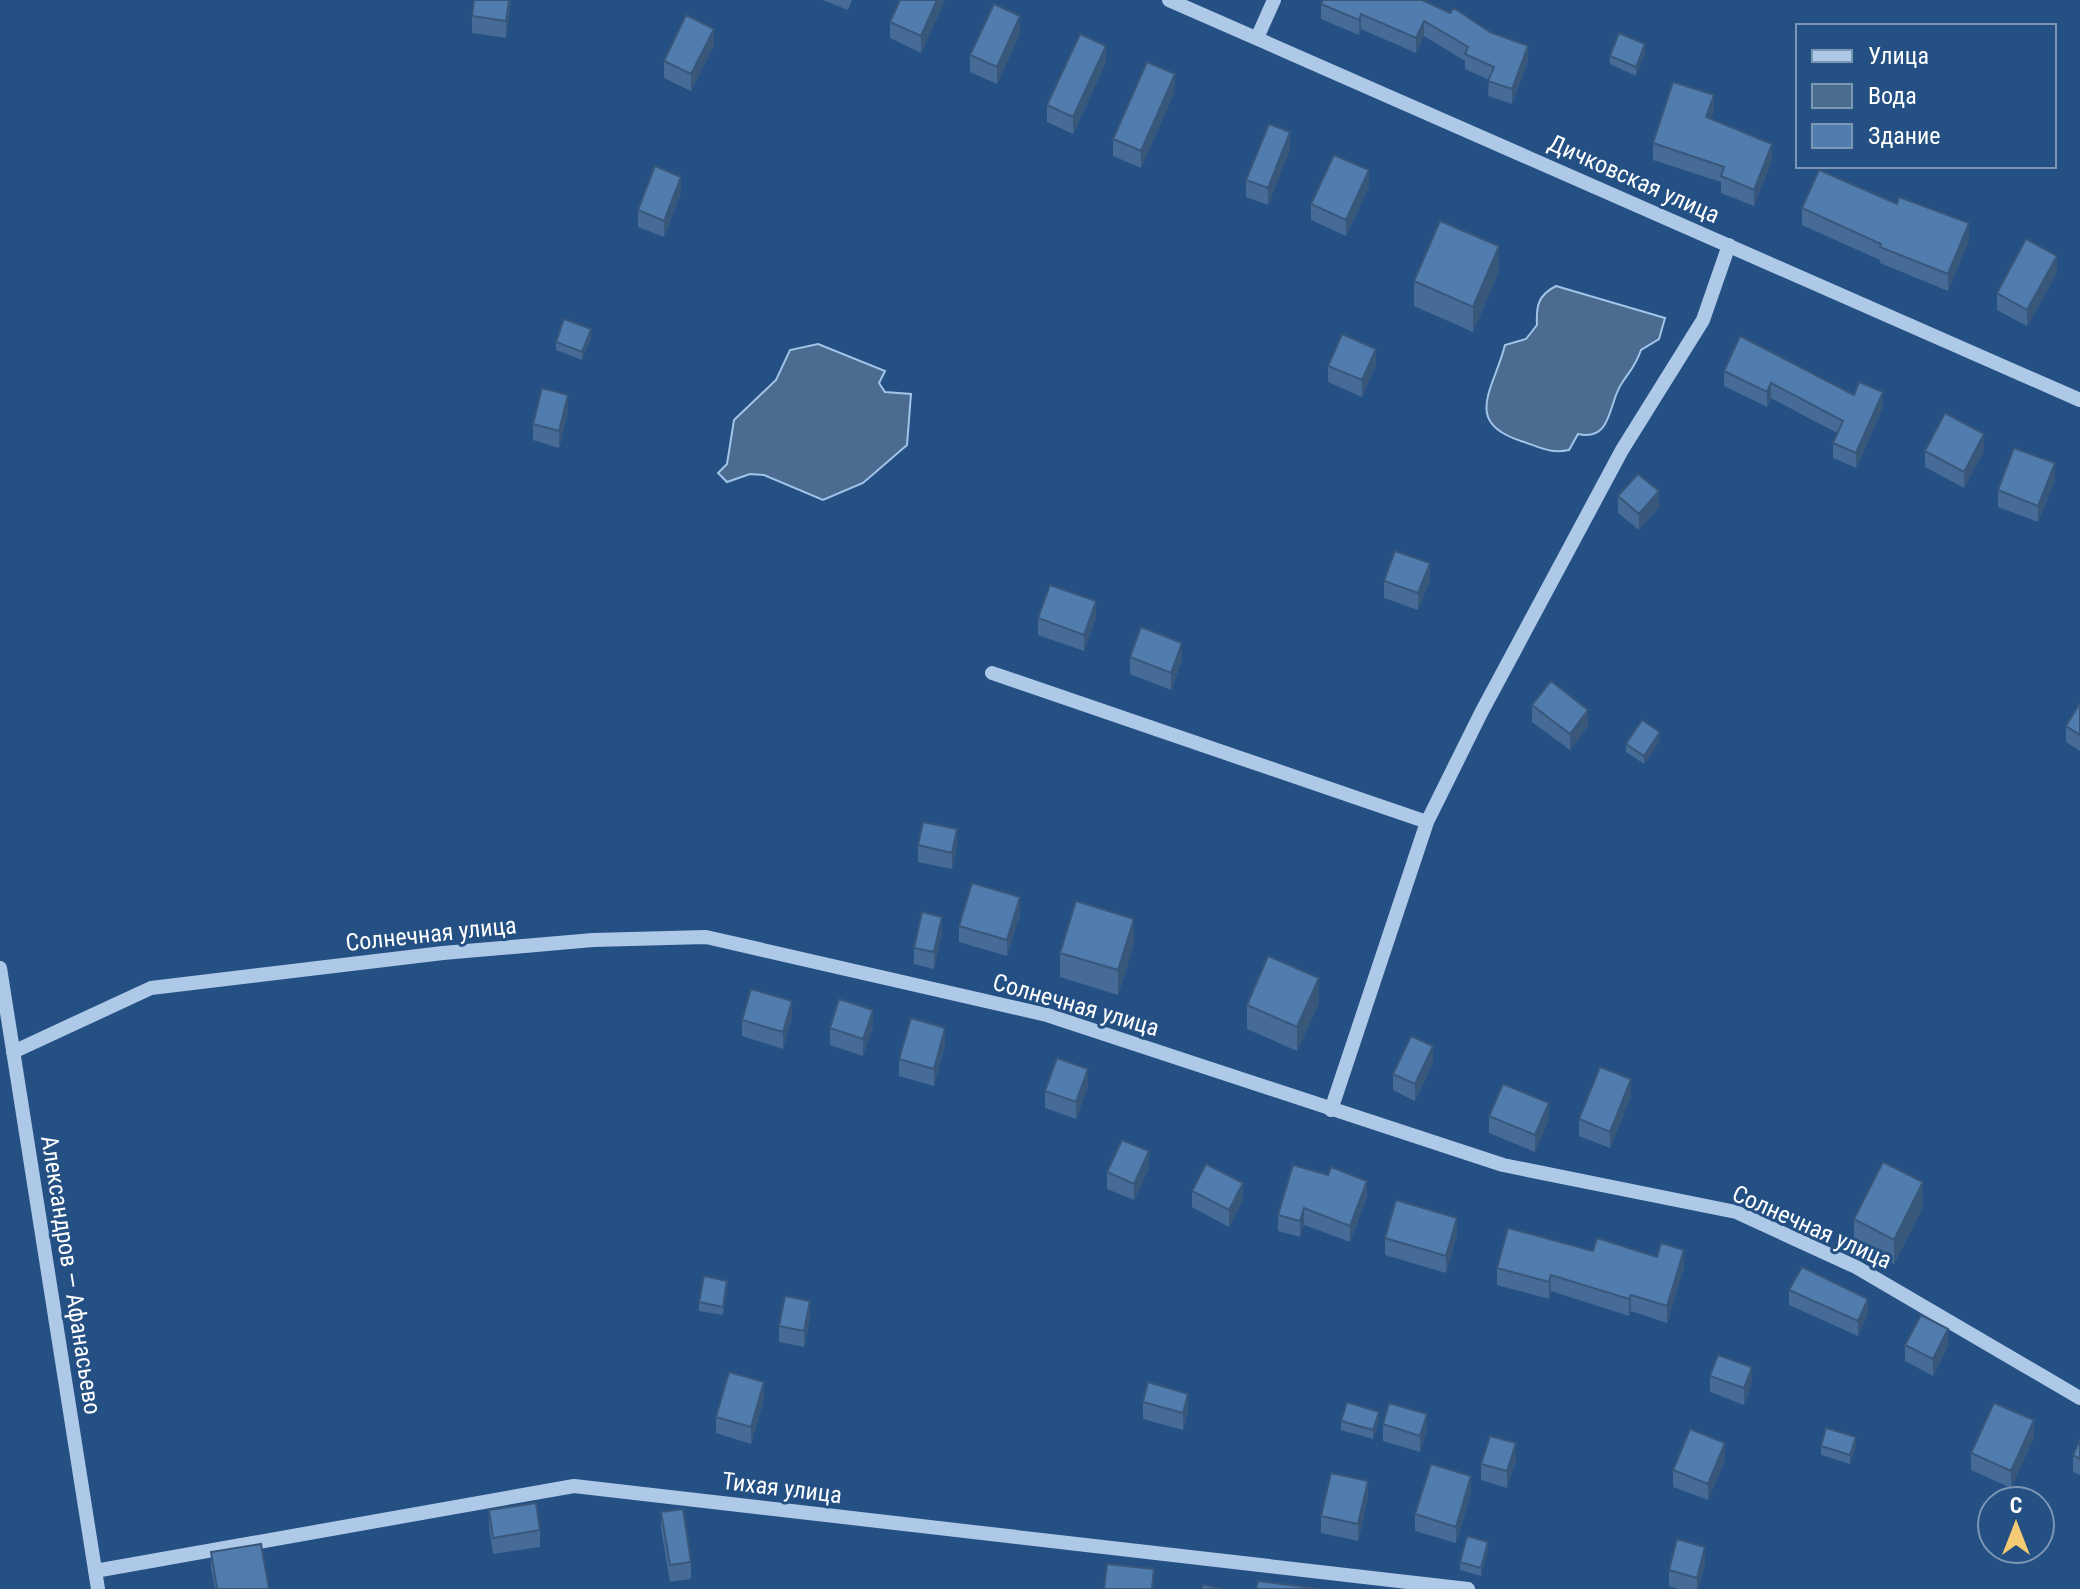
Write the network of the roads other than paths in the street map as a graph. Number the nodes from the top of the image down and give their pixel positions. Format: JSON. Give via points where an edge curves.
{"nodes":[{"id":1,"x":1169,"y":0,"type":"edge"},
{"id":2,"x":1274,"y":0,"type":"edge"},
{"id":3,"x":1257,"y":38,"type":"junction"},
{"id":4,"x":1729,"y":245,"type":"junction"},
{"id":5,"x":2080,"y":400,"type":"edge"},
{"id":6,"x":992,"y":673,"type":"dead end"},
{"id":7,"x":1427,"y":822,"type":"junction"},
{"id":8,"x":0,"y":968,"type":"edge"},
{"id":9,"x":13,"y":1052,"type":"junction"},
{"id":10,"x":1331,"y":1110,"type":"junction"},
{"id":11,"x":2080,"y":1398,"type":"edge"},
{"id":12,"x":95,"y":1571,"type":"junction"},
{"id":13,"x":98,"y":1589,"type":"edge"},
{"id":14,"x":1468,"y":1589,"type":"edge"}],
"edges":[{"from":1,"to":3,"type":"street","name":"Дичковская улица"},
{"from":2,"to":3,"type":"street"},
{"from":3,"to":4,"type":"street","name":"Дичковская улица"},
{"from":4,"to":5,"type":"street","name":"Дичковская улица"},
{"from":4,"to":7,"type":"street","via":[[1703,320],[1622,450]]},
{"from":6,"to":7,"type":"street"},
{"from":7,"to":10,"type":"street"},
{"from":8,"to":9,"type":"street","name":"Александров — Афанасьево"},
{"from":9,"to":10,"type":"street","name":"Солнечная улица","via":[[151,988],[458,951],[706,937],[1047,1015]]},
{"from":9,"to":12,"type":"street","name":"Александров — Афанасьево"},
{"from":10,"to":11,"type":"street","name":"Солнечная улица","via":[[1503,1165],[1736,1212],[1856,1267]]},
{"from":12,"to":13,"type":"street","name":"Александров — Афанасьево"},
{"from":12,"to":14,"type":"street","name":"Тихая улица","via":[[574,1486]]}]}
